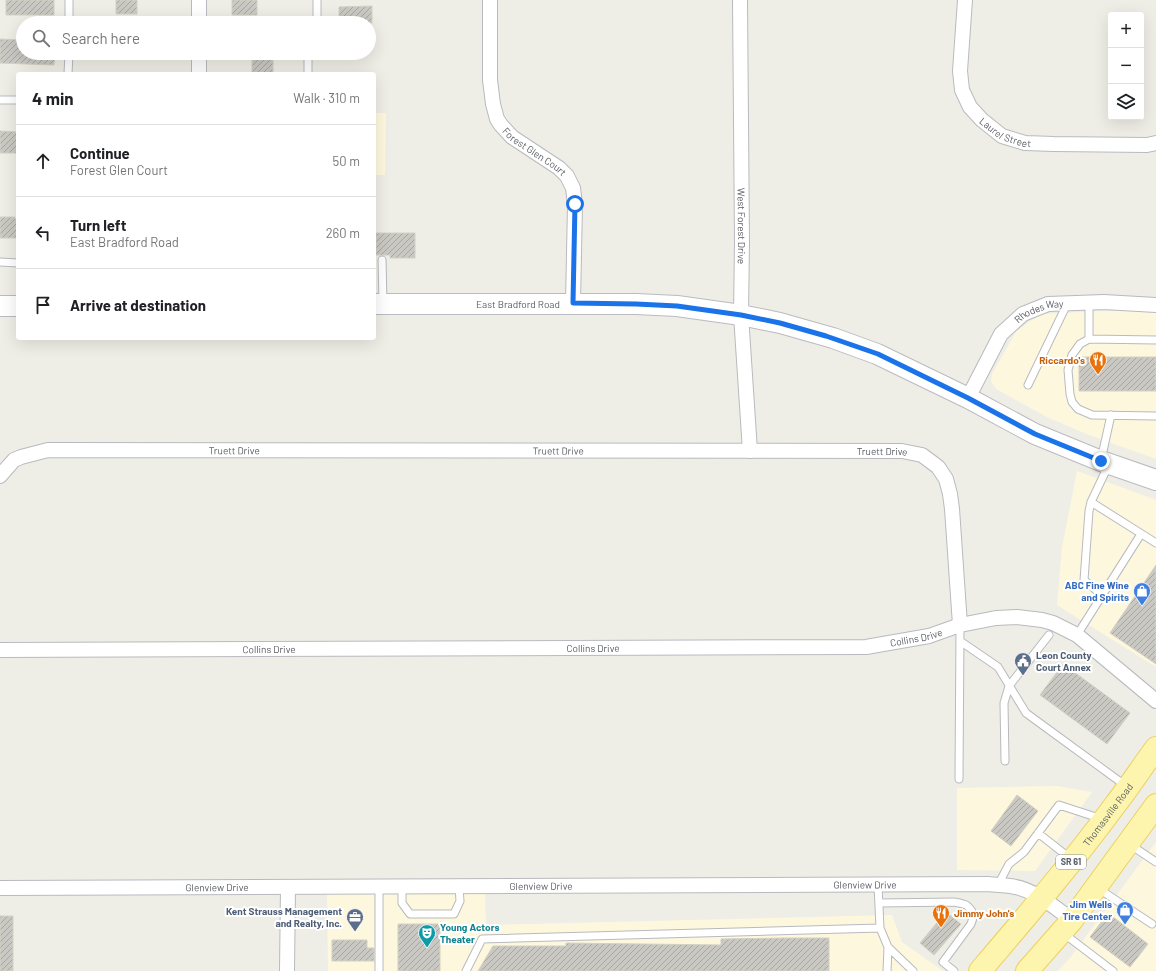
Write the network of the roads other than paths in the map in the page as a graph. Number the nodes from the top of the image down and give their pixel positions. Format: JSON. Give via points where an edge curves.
{"nodes":[{"id":1,"x":69,"y":0,"type":"edge"},
{"id":2,"x":199,"y":0,"type":"edge"},
{"id":3,"x":317,"y":0,"type":"edge"},
{"id":4,"x":490,"y":0,"type":"edge"},
{"id":5,"x":740,"y":0,"type":"edge"},
{"id":6,"x":965,"y":0,"type":"edge"},
{"id":7,"x":69,"y":16,"type":"edge"},
{"id":8,"x":199,"y":16,"type":"edge"},
{"id":9,"x":317,"y":16,"type":"edge"},
{"id":10,"x":68,"y":60,"type":"edge"},
{"id":11,"x":199,"y":60,"type":"edge"},
{"id":12,"x":308,"y":60,"type":"edge"},
{"id":13,"x":68,"y":72,"type":"edge"},
{"id":14,"x":199,"y":72,"type":"edge"},
{"id":15,"x":308,"y":72,"type":"edge"},
{"id":16,"x":0,"y":100,"type":"edge"},
{"id":17,"x":16,"y":100,"type":"edge"},
{"id":18,"x":1156,"y":143,"type":"edge"},
{"id":19,"x":382,"y":260,"type":"dead end"},
{"id":20,"x":0,"y":262,"type":"edge"},
{"id":21,"x":16,"y":262,"type":"edge"},
{"id":22,"x":573,"y":303,"type":"junction"},
{"id":23,"x":1088,"y":303,"type":"junction"},
{"id":24,"x":378,"y":304,"type":"edge"},
{"id":25,"x":1067,"y":304,"type":"junction"},
{"id":26,"x":1156,"y":305,"type":"edge"},
{"id":27,"x":0,"y":306,"type":"edge"},
{"id":28,"x":16,"y":306,"type":"edge"},
{"id":29,"x":741,"y":315,"type":"junction"},
{"id":30,"x":1088,"y":339,"type":"junction"},
{"id":31,"x":1156,"y":340,"type":"edge"},
{"id":32,"x":1028,"y":385,"type":"dead end"},
{"id":33,"x":968,"y":398,"type":"junction"},
{"id":34,"x":1111,"y":415,"type":"junction"},
{"id":35,"x":1156,"y":416,"type":"edge"},
{"id":36,"x":750,"y":451,"type":"junction"},
{"id":37,"x":1105,"y":462,"type":"junction"},
{"id":38,"x":0,"y":476,"type":"edge"},
{"id":39,"x":1156,"y":480,"type":"edge"},
{"id":40,"x":1091,"y":502,"type":"junction"},
{"id":41,"x":1141,"y":534,"type":"junction"},
{"id":42,"x":1156,"y":543,"type":"edge"},
{"id":43,"x":1102,"y":595,"type":"junction"},
{"id":44,"x":960,"y":624,"type":"junction"},
{"id":45,"x":1077,"y":635,"type":"junction"},
{"id":46,"x":1049,"y":636,"type":"dead end"},
{"id":47,"x":960,"y":641,"type":"junction"},
{"id":48,"x":0,"y":650,"type":"edge"},
{"id":49,"x":1009,"y":686,"type":"junction"},
{"id":50,"x":1156,"y":700,"type":"edge"},
{"id":51,"x":1156,"y":748,"type":"edge"},
{"id":52,"x":1005,"y":761,"type":"dead end"},
{"id":53,"x":959,"y":780,"type":"dead end"},
{"id":54,"x":1128,"y":787,"type":"junction"},
{"id":55,"x":1156,"y":805,"type":"edge"},
{"id":56,"x":1104,"y":820,"type":"junction"},
{"id":57,"x":1038,"y":833,"type":"junction"},
{"id":58,"x":1128,"y":843,"type":"junction"},
{"id":59,"x":1072,"y":860,"type":"junction"},
{"id":60,"x":1156,"y":862,"type":"edge"},
{"id":61,"x":878,"y":885,"type":"junction"},
{"id":62,"x":998,"y":885,"type":"junction"},
{"id":63,"x":460,"y":886,"type":"junction"},
{"id":64,"x":288,"y":887,"type":"junction"},
{"id":65,"x":379,"y":887,"type":"junction"},
{"id":66,"x":402,"y":887,"type":"junction"},
{"id":67,"x":1096,"y":887,"type":"junction"},
{"id":68,"x":0,"y":888,"type":"edge"},
{"id":69,"x":1042,"y":898,"type":"junction"},
{"id":70,"x":879,"y":903,"type":"junction"},
{"id":71,"x":1152,"y":924,"type":"dead end"},
{"id":72,"x":1067,"y":926,"type":"junction"},
{"id":73,"x":880,"y":928,"type":"junction"},
{"id":74,"x":888,"y":947,"type":"junction"},
{"id":75,"x":287,"y":971,"type":"edge"},
{"id":76,"x":379,"y":971,"type":"edge"},
{"id":77,"x":466,"y":971,"type":"edge"},
{"id":78,"x":887,"y":971,"type":"edge"},
{"id":79,"x":913,"y":971,"type":"edge"},
{"id":80,"x":954,"y":971,"type":"edge"},
{"id":81,"x":980,"y":971,"type":"edge"},
{"id":82,"x":1027,"y":971,"type":"edge"},
{"id":83,"x":1113,"y":971,"type":"edge"}],
"edges":[{"from":1,"to":7,"type":"lane"},
{"from":2,"to":8,"type":"street"},
{"from":3,"to":9,"type":"lane"},
{"from":4,"to":22,"type":"street","name":"Forest Glen Court","via":[[490,80],[497,119],[512,137],[568,176],[573,188]]},
{"from":5,"to":29,"type":"street","name":"West Forest Drive"},
{"from":6,"to":18,"type":"street","name":"Laurel Street","via":[[960,71],[962,90],[970,107],[1002,136],[1025,143]]},
{"from":10,"to":13,"type":"lane"},
{"from":11,"to":14,"type":"street"},
{"from":12,"to":15,"type":"lane"},
{"from":16,"to":17,"type":"lane"},
{"from":19,"to":24,"type":"lane"},
{"from":20,"to":21,"type":"lane"},
{"from":22,"to":24,"type":"street","name":"East Bradford Road"},
{"from":22,"to":29,"type":"street","name":"East Bradford Road","via":[[677,306]]},
{"from":23,"to":25,"type":"street","name":"Rhodes Way"},
{"from":23,"to":26,"type":"street","name":"Rhodes Way"},
{"from":23,"to":30,"type":"lane"},
{"from":25,"to":32,"type":"lane"},
{"from":25,"to":33,"type":"street","name":"Rhodes Way","via":[[1048,304],[1024,314],[1000,334]]},
{"from":27,"to":28,"type":"street"},
{"from":29,"to":33,"type":"street","name":"East Bradford Road","via":[[780,323],[878,354]]},
{"from":29,"to":36,"type":"street","name":"West Forest Drive"},
{"from":30,"to":31,"type":"lane"},
{"from":30,"to":34,"type":"lane","via":[[1080,344],[1072,355],[1068,370],[1072,402],[1078,409],[1092,415]]},
{"from":33,"to":37,"type":"street","name":"East Bradford Road","via":[[1035,434]]},
{"from":34,"to":35,"type":"lane"},
{"from":34,"to":37,"type":"lane"},
{"from":36,"to":38,"type":"street","name":"Truett Drive","via":[[48,450],[14,460]]},
{"from":36,"to":44,"type":"street","name":"Truett Drive","via":[[902,451],[922,455],[938,467],[946,479],[950,494]]},
{"from":37,"to":39,"type":"street","name":"East Bradford Road"},
{"from":37,"to":40,"type":"lane"},
{"from":40,"to":41,"type":"lane"},
{"from":40,"to":43,"type":"lane","via":[[1084,580]]},
{"from":41,"to":42,"type":"lane"},
{"from":41,"to":43,"type":"lane"},
{"from":43,"to":45,"type":"lane"},
{"from":44,"to":45,"type":"street","name":"Collins Drive","via":[[1017,617],[1053,623]]},
{"from":44,"to":47,"type":"lane"},
{"from":44,"to":48,"type":"street","name":"Collins Drive","via":[[929,636],[866,647]]},
{"from":45,"to":50,"type":"street","name":"Collins Drive"},
{"from":46,"to":49,"type":"lane"},
{"from":47,"to":49,"type":"lane","via":[[998,667]]},
{"from":47,"to":53,"type":"lane"},
{"from":49,"to":52,"type":"lane","via":[[1004,703]]},
{"from":49,"to":54,"type":"lane","via":[[1026,713]]},
{"from":51,"to":54,"type":"main road","name":"Thomasville Road","number":"SR 61"},
{"from":54,"to":56,"type":"main road","name":"Thomasville Road","number":"SR 61"},
{"from":55,"to":58,"type":"main road"},
{"from":56,"to":57,"type":"lane","via":[[1059,805]]},
{"from":56,"to":59,"type":"main road","name":"Thomasville Road","number":"SR 61"},
{"from":57,"to":59,"type":"lane"},
{"from":57,"to":62,"type":"lane","via":[[1024,852],[1009,864]]},
{"from":58,"to":60,"type":"lane"},
{"from":58,"to":67,"type":"main road"},
{"from":59,"to":69,"type":"main road","name":"Thomasville Road","number":"SR 61"},
{"from":61,"to":62,"type":"street","name":"Glenview Drive"},
{"from":61,"to":63,"type":"street","name":"Glenview Drive"},
{"from":61,"to":70,"type":"lane"},
{"from":62,"to":69,"type":"street","name":"Glenview Drive","via":[[1023,889]]},
{"from":63,"to":66,"type":"street","name":"Glenview Drive"},
{"from":63,"to":66,"type":"lane","via":[[460,901],[454,914],[410,914],[402,903]]},
{"from":64,"to":65,"type":"street","name":"Glenview Drive"},
{"from":64,"to":68,"type":"street","name":"Glenview Drive"},
{"from":64,"to":75,"type":"street"},
{"from":65,"to":66,"type":"street","name":"Glenview Drive"},
{"from":65,"to":76,"type":"lane"},
{"from":67,"to":71,"type":"lane"},
{"from":67,"to":72,"type":"main road"},
{"from":69,"to":72,"type":"street","name":"Glenview Drive"},
{"from":69,"to":81,"type":"main road","name":"Thomasville Road","number":"SR 61"},
{"from":70,"to":73,"type":"lane"},
{"from":70,"to":80,"type":"lane","via":[[954,902],[970,907],[974,915],[971,924],[942,962]]},
{"from":72,"to":82,"type":"main road"},
{"from":72,"to":83,"type":"lane"},
{"from":73,"to":74,"type":"lane"},
{"from":73,"to":77,"type":"lane","via":[[482,939]]},
{"from":74,"to":78,"type":"lane"},
{"from":74,"to":79,"type":"lane"}]}
